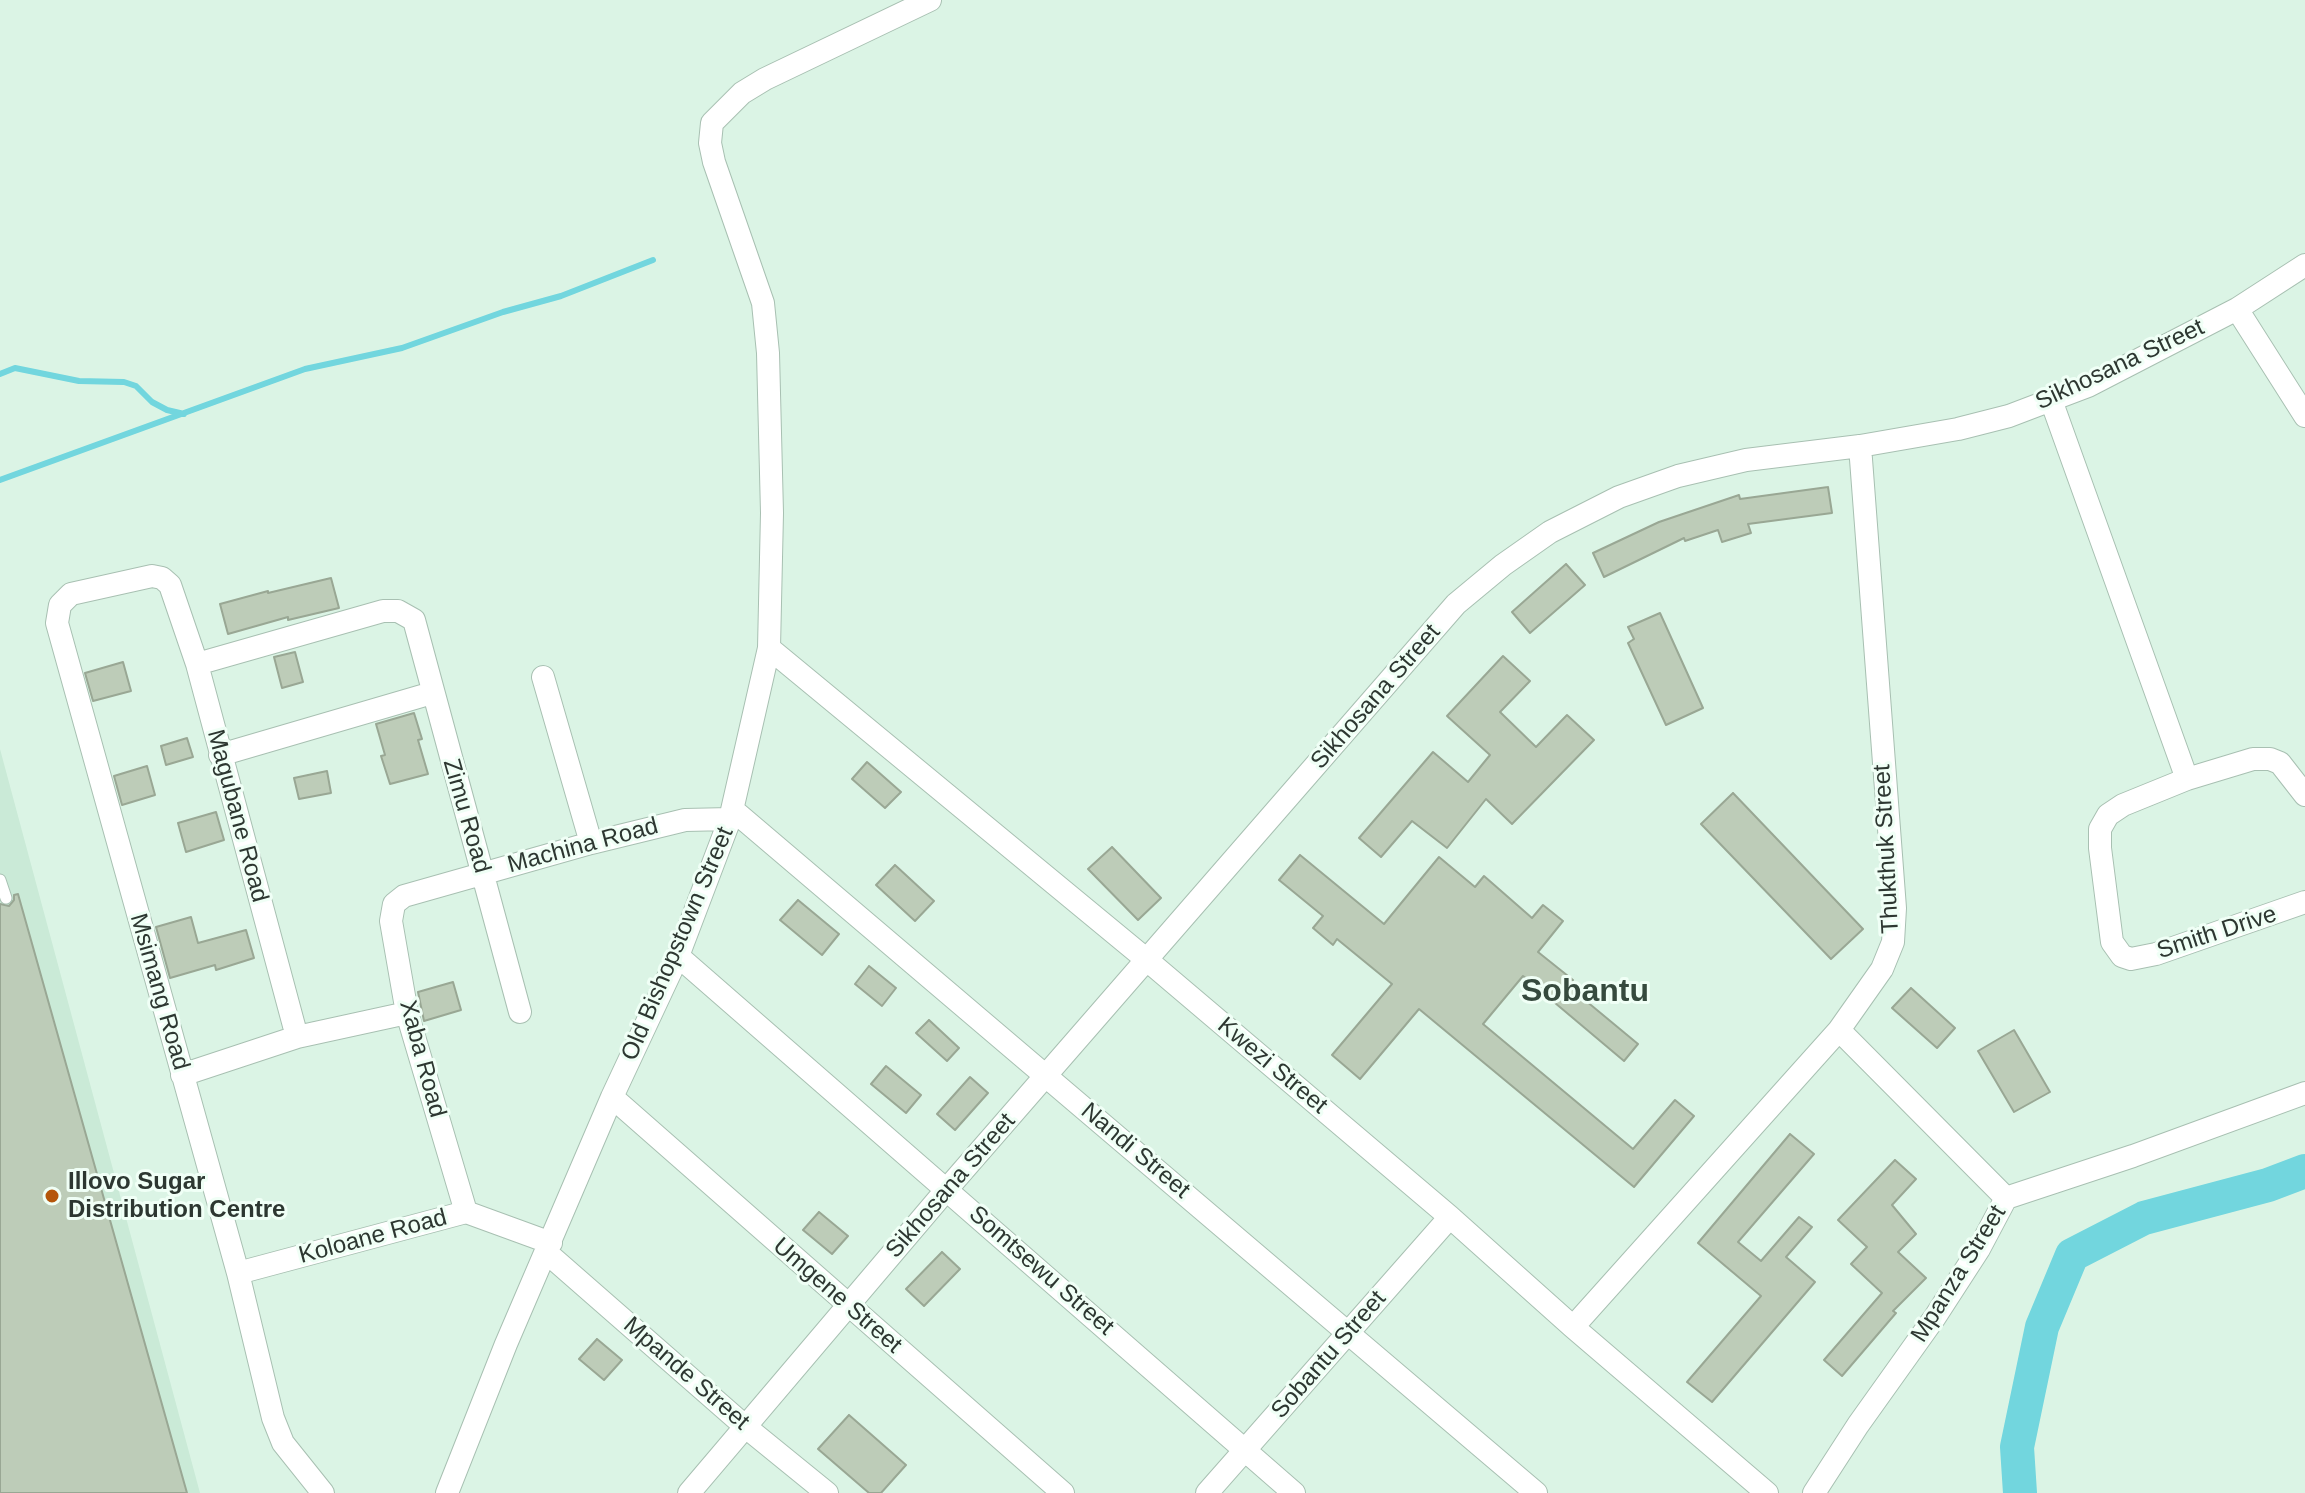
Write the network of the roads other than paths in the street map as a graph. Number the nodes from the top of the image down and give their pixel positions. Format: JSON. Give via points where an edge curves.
{"nodes":[{"id":1,"x":930,"y":0,"type":"edge"},
{"id":2,"x":2305,"y":265,"type":"edge"},
{"id":3,"x":2237,"y":309,"type":"junction"},
{"id":4,"x":2051,"y":400,"type":"junction"},
{"id":5,"x":2305,"y":416,"type":"edge"},
{"id":6,"x":1860,"y":446,"type":"junction"},
{"id":7,"x":173,"y":595,"type":"joint"},
{"id":8,"x":769,"y":648,"type":"junction"},
{"id":9,"x":197,"y":664,"type":"junction"},
{"id":10,"x":543,"y":677,"type":"dead end"},
{"id":11,"x":432,"y":693,"type":"junction"},
{"id":12,"x":220,"y":755,"type":"junction"},
{"id":13,"x":2187,"y":779,"type":"junction"},
{"id":14,"x":2305,"y":795,"type":"edge"},
{"id":15,"x":731,"y":814,"type":"junction"},
{"id":16,"x":591,"y":843,"type":"junction"},
{"id":17,"x":481,"y":872,"type":"junction"},
{"id":18,"x":0,"y":880,"type":"edge"},
{"id":19,"x":6,"y":898,"type":"dead end"},
{"id":20,"x":2305,"y":902,"type":"edge"},
{"id":21,"x":394,"y":904,"type":"joint"},
{"id":22,"x":678,"y":956,"type":"junction"},
{"id":23,"x":1147,"y":960,"type":"junction"},
{"id":24,"x":520,"y":1012,"type":"dead end"},
{"id":25,"x":407,"y":1013,"type":"junction"},
{"id":26,"x":1839,"y":1030,"type":"junction"},
{"id":27,"x":297,"y":1037,"type":"junction"},
{"id":28,"x":182,"y":1075,"type":"junction"},
{"id":29,"x":1047,"y":1075,"type":"junction"},
{"id":30,"x":2305,"y":1093,"type":"edge"},
{"id":31,"x":612,"y":1097,"type":"junction"},
{"id":32,"x":947,"y":1189,"type":"junction"},
{"id":33,"x":2006,"y":1198,"type":"junction"},
{"id":34,"x":466,"y":1212,"type":"junction"},
{"id":35,"x":1450,"y":1217,"type":"junction"},
{"id":36,"x":549,"y":1248,"type":"junction"},
{"id":37,"x":238,"y":1273,"type":"junction"},
{"id":38,"x":848,"y":1306,"type":"junction"},
{"id":39,"x":1573,"y":1327,"type":"junction"},
{"id":40,"x":1348,"y":1332,"type":"junction"},
{"id":41,"x":747,"y":1428,"type":"junction"},
{"id":42,"x":1245,"y":1451,"type":"junction"},
{"id":43,"x":323,"y":1493,"type":"edge"},
{"id":44,"x":447,"y":1493,"type":"edge"},
{"id":45,"x":689,"y":1493,"type":"edge"},
{"id":46,"x":827,"y":1493,"type":"edge"},
{"id":47,"x":1063,"y":1493,"type":"edge"},
{"id":48,"x":1207,"y":1493,"type":"edge"},
{"id":49,"x":1294,"y":1493,"type":"edge"},
{"id":50,"x":1536,"y":1493,"type":"edge"},
{"id":51,"x":1767,"y":1493,"type":"edge"},
{"id":52,"x":1814,"y":1493,"type":"edge"}],
"edges":[{"from":1,"to":8,"type":"street","name":"Old Bishopstown Street","via":[[765,79],[712,123],[710,143],[763,303],[772,513]]},
{"from":2,"to":3,"type":"street","name":"Sikhosana Street"},
{"from":3,"to":4,"type":"street","name":"Sikhosana Street"},
{"from":3,"to":5,"type":"street"},
{"from":4,"to":6,"type":"street","name":"Sikhosana Street","via":[[1958,429]]},
{"from":4,"to":13,"type":"street"},
{"from":6,"to":23,"type":"street","name":"Sikhosana Street","via":[[1746,460],[1678,476],[1605,504],[1550,532],[1503,565],[1456,604]]},
{"from":6,"to":26,"type":"street","name":"Thukthuk Street","via":[[1895,908],[1893,942],[1882,969]]},
{"from":7,"to":9,"type":"street","name":"Magubane Road"},
{"from":7,"to":28,"type":"street","name":"Msimang Road","via":[[167,581],[152,576],[71,594],[60,605],[57,623]]},
{"from":8,"to":15,"type":"street","name":"Old Bishopstown Street"},
{"from":8,"to":23,"type":"street","name":"Kwezi Street"},
{"from":9,"to":11,"type":"street","name":"Zimu Road","via":[[398,611],[414,620]]},
{"from":9,"to":12,"type":"street","name":"Magubane Road"},
{"from":10,"to":16,"type":"street"},
{"from":11,"to":12,"type":"street"},
{"from":11,"to":17,"type":"street","name":"Zimu Road"},
{"from":12,"to":27,"type":"street","name":"Magubane Road"},
{"from":13,"to":14,"type":"street","name":"Smith Drive","via":[[2270,759],[2280,763]]},
{"from":13,"to":20,"type":"street","name":"Smith Drive","via":[[2123,805],[2100,829],[2112,942],[2122,956],[2156,954]]},
{"from":15,"to":16,"type":"street","name":"Machina Road"},
{"from":15,"to":22,"type":"street","name":"Old Bishopstown Street"},
{"from":15,"to":29,"type":"street","name":"Nandi Street"},
{"from":16,"to":17,"type":"street","name":"Machina Road"},
{"from":17,"to":21,"type":"street","name":"Machina Road","via":[[404,896]]},
{"from":17,"to":24,"type":"street","name":"Zimu Road"},
{"from":18,"to":19,"type":"lane"},
{"from":21,"to":25,"type":"street","name":"Xaba Road","via":[[391,921]]},
{"from":22,"to":31,"type":"street","name":"Old Bishopstown Street"},
{"from":22,"to":32,"type":"street","name":"Somtsewu Street"},
{"from":23,"to":29,"type":"street","name":"Sikhosana Street"},
{"from":23,"to":35,"type":"street","name":"Kwezi Street"},
{"from":25,"to":27,"type":"street"},
{"from":25,"to":34,"type":"street","name":"Xaba Road"},
{"from":26,"to":33,"type":"street"},
{"from":26,"to":39,"type":"street","name":"Thukthuk Street"},
{"from":27,"to":28,"type":"street"},
{"from":28,"to":37,"type":"street","name":"Msimang Road"},
{"from":29,"to":32,"type":"street","name":"Sikhosana Street"},
{"from":29,"to":40,"type":"street","name":"Nandi Street"},
{"from":30,"to":33,"type":"street","name":"Mpanza Street"},
{"from":31,"to":36,"type":"street","name":"Old Bishopstown Street"},
{"from":31,"to":38,"type":"street","name":"Umgene Street"},
{"from":32,"to":38,"type":"street","name":"Sikhosana Street"},
{"from":32,"to":42,"type":"street","name":"Somtsewu Street"},
{"from":33,"to":52,"type":"street","name":"Mpanza Street","via":[[1935,1317]]},
{"from":34,"to":36,"type":"street","name":"Koloane Road"},
{"from":34,"to":37,"type":"street","name":"Koloane Road"},
{"from":35,"to":39,"type":"street","name":"Kwezi Street"},
{"from":35,"to":40,"type":"street","name":"Sobantu Street"},
{"from":36,"to":41,"type":"street","name":"Mpande Street"},
{"from":36,"to":44,"type":"street","name":"Old Bishopstown Street"},
{"from":37,"to":43,"type":"street","name":"Msimang Road","via":[[277,1430]]},
{"from":38,"to":41,"type":"street","name":"Sikhosana Street"},
{"from":38,"to":47,"type":"street","name":"Umgene Street"},
{"from":39,"to":51,"type":"street","name":"Kwezi Street"},
{"from":40,"to":42,"type":"street","name":"Sobantu Street"},
{"from":40,"to":50,"type":"street","name":"Nandi Street"},
{"from":41,"to":45,"type":"street","name":"Sikhosana Street"},
{"from":41,"to":46,"type":"street","name":"Mpande Street"},
{"from":42,"to":48,"type":"street","name":"Sobantu Street"},
{"from":42,"to":49,"type":"street","name":"Somtsewu Street"}]}
